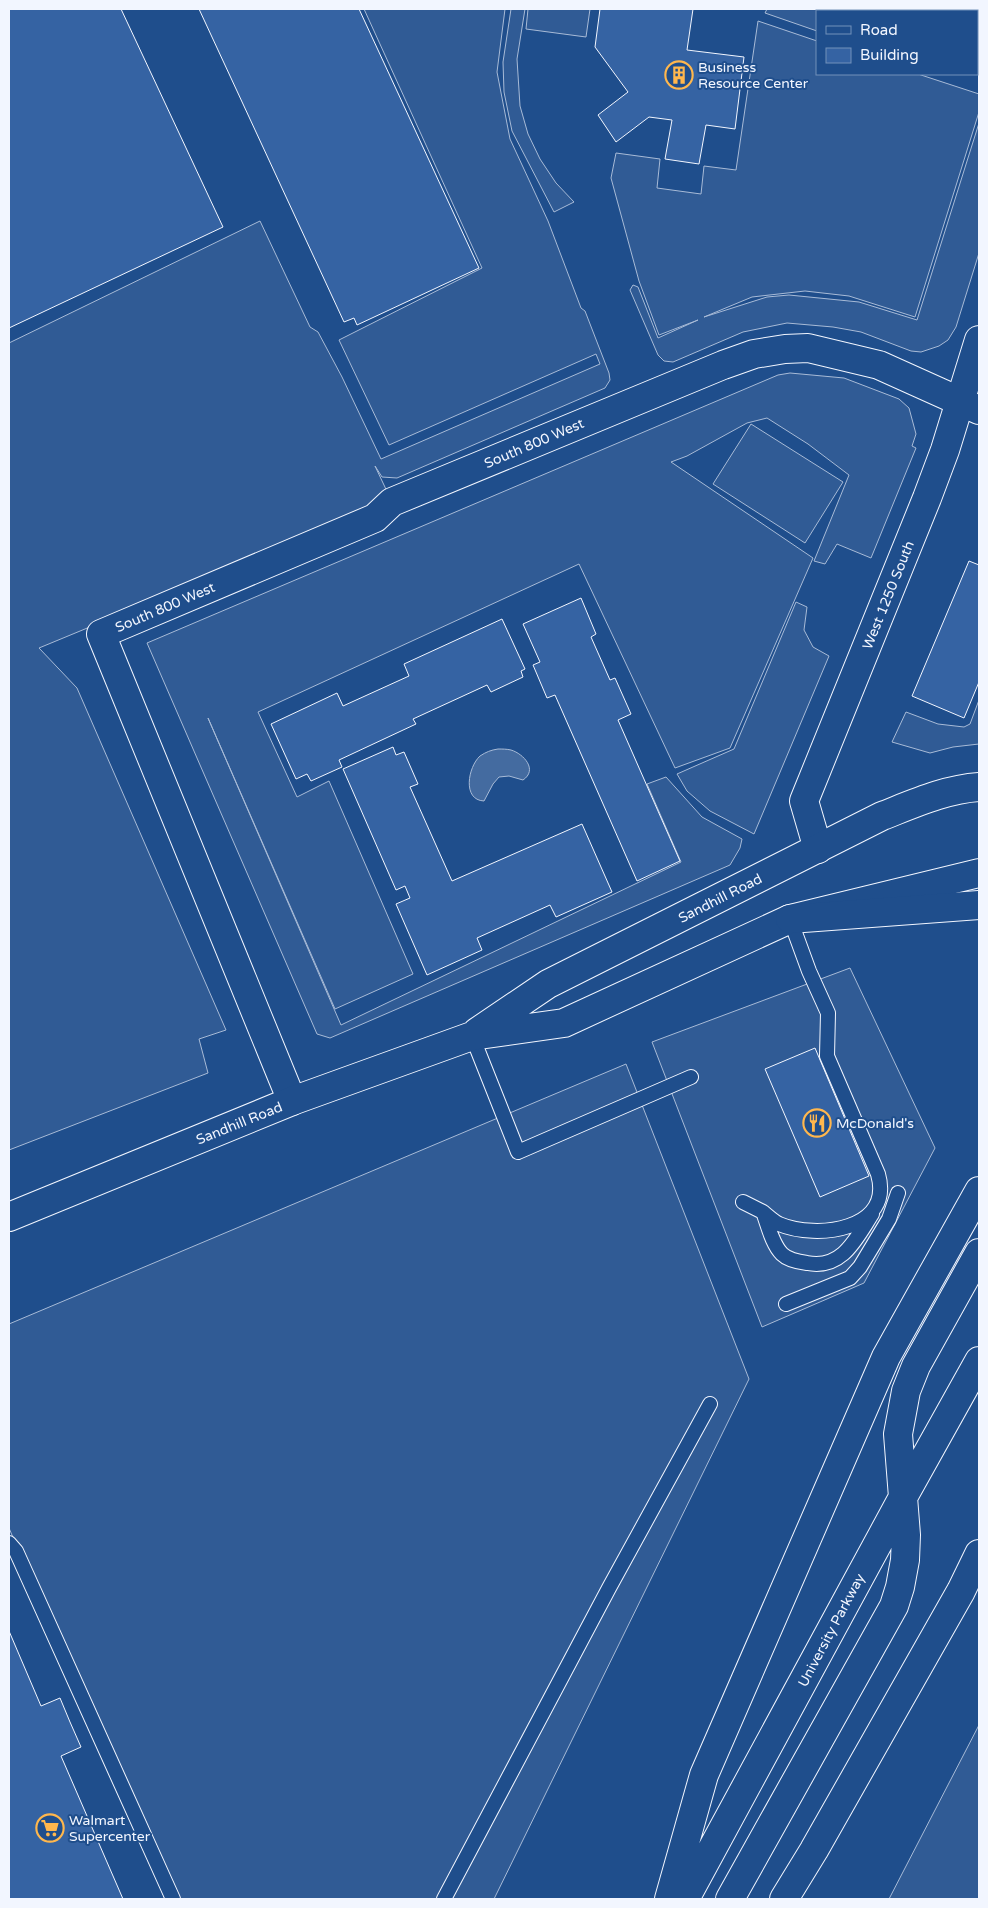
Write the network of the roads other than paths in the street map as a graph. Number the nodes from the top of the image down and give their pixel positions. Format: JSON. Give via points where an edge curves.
{"nodes":[{"id":1,"x":979,"y":340,"type":"edge"},
{"id":2,"x":969,"y":405,"type":"edge"},
{"id":3,"x":979,"y":787,"type":"edge"},
{"id":4,"x":818,"y":849,"type":"junction"},
{"id":5,"x":979,"y":873,"type":"edge"},
{"id":6,"x":979,"y":905,"type":"edge"},
{"id":7,"x":790,"y":919,"type":"junction"},
{"id":8,"x":472,"y":1036,"type":"junction"},
{"id":9,"x":691,"y":1077,"type":"dead end"},
{"id":10,"x":292,"y":1101,"type":"junction"},
{"id":11,"x":979,"y":1191,"type":"edge"},
{"id":12,"x":898,"y":1193,"type":"dead end"},
{"id":13,"x":743,"y":1202,"type":"dead end"},
{"id":14,"x":875,"y":1210,"type":"junction"},
{"id":15,"x":763,"y":1212,"type":"junction"},
{"id":16,"x":9,"y":1217,"type":"edge"},
{"id":17,"x":979,"y":1253,"type":"edge"},
{"id":18,"x":786,"y":1304,"type":"dead end"},
{"id":19,"x":979,"y":1362,"type":"edge"},
{"id":20,"x":710,"y":1404,"type":"dead end"},
{"id":21,"x":902,"y":1498,"type":"junction"},
{"id":22,"x":9,"y":1543,"type":"edge"},
{"id":23,"x":979,"y":1554,"type":"edge"},
{"id":24,"x":173,"y":1899,"type":"edge"},
{"id":25,"x":444,"y":1899,"type":"edge"},
{"id":26,"x":669,"y":1899,"type":"edge"},
{"id":27,"x":685,"y":1899,"type":"edge"},
{"id":28,"x":730,"y":1899,"type":"edge"},
{"id":29,"x":784,"y":1899,"type":"edge"}],
"edges":[{"from":1,"to":2,"type":"street","name":"West 1250 South"},
{"from":2,"to":4,"type":"street","name":"West 1250 South","via":[[927,498],[804,801]]},
{"from":2,"to":10,"type":"street","name":"South 800 West","via":[[879,366],[833,353],[808,348],[754,354],[392,502],[375,518],[101,634]]},
{"from":3,"to":4,"type":"street","name":"Sandhill Road","via":[[924,800],[882,816]]},
{"from":4,"to":8,"type":"street","name":"Sandhill Road","via":[[548,984]]},
{"from":5,"to":7,"type":"street","name":"Sandhill Road"},
{"from":6,"to":7,"type":"street"},
{"from":7,"to":8,"type":"street","name":"Sandhill Road","via":[[564,1023]]},
{"from":7,"to":14,"type":"lane","via":[[828,1013],[827,1056],[882,1186]]},
{"from":8,"to":9,"type":"lane","via":[[518,1152]]},
{"from":8,"to":10,"type":"street","name":"Sandhill Road"},
{"from":10,"to":16,"type":"street","name":"Sandhill Road"},
{"from":11,"to":26,"type":"street","via":[[882,1366],[704,1776]]},
{"from":12,"to":18,"type":"lane","via":[[889,1219],[850,1278]]},
{"from":13,"to":15,"type":"lane"},
{"from":14,"to":15,"type":"lane","via":[[853,1224],[835,1230],[816,1231],[777,1223]]},
{"from":14,"to":15,"type":"lane","via":[[848,1251],[826,1264],[796,1261],[782,1254]]},
{"from":17,"to":21,"type":"street","via":[[916,1366],[906,1391],[898,1434]]},
{"from":19,"to":21,"type":"street","name":"University Parkway"},
{"from":20,"to":25,"type":"lane"},
{"from":21,"to":27,"type":"street","name":"University Parkway"},
{"from":21,"to":28,"type":"street","via":[[905,1560],[894,1606]]},
{"from":22,"to":24,"type":"lane","via":[[16,1551]]},
{"from":23,"to":29,"type":"street","via":[[961,1591]]}]}
